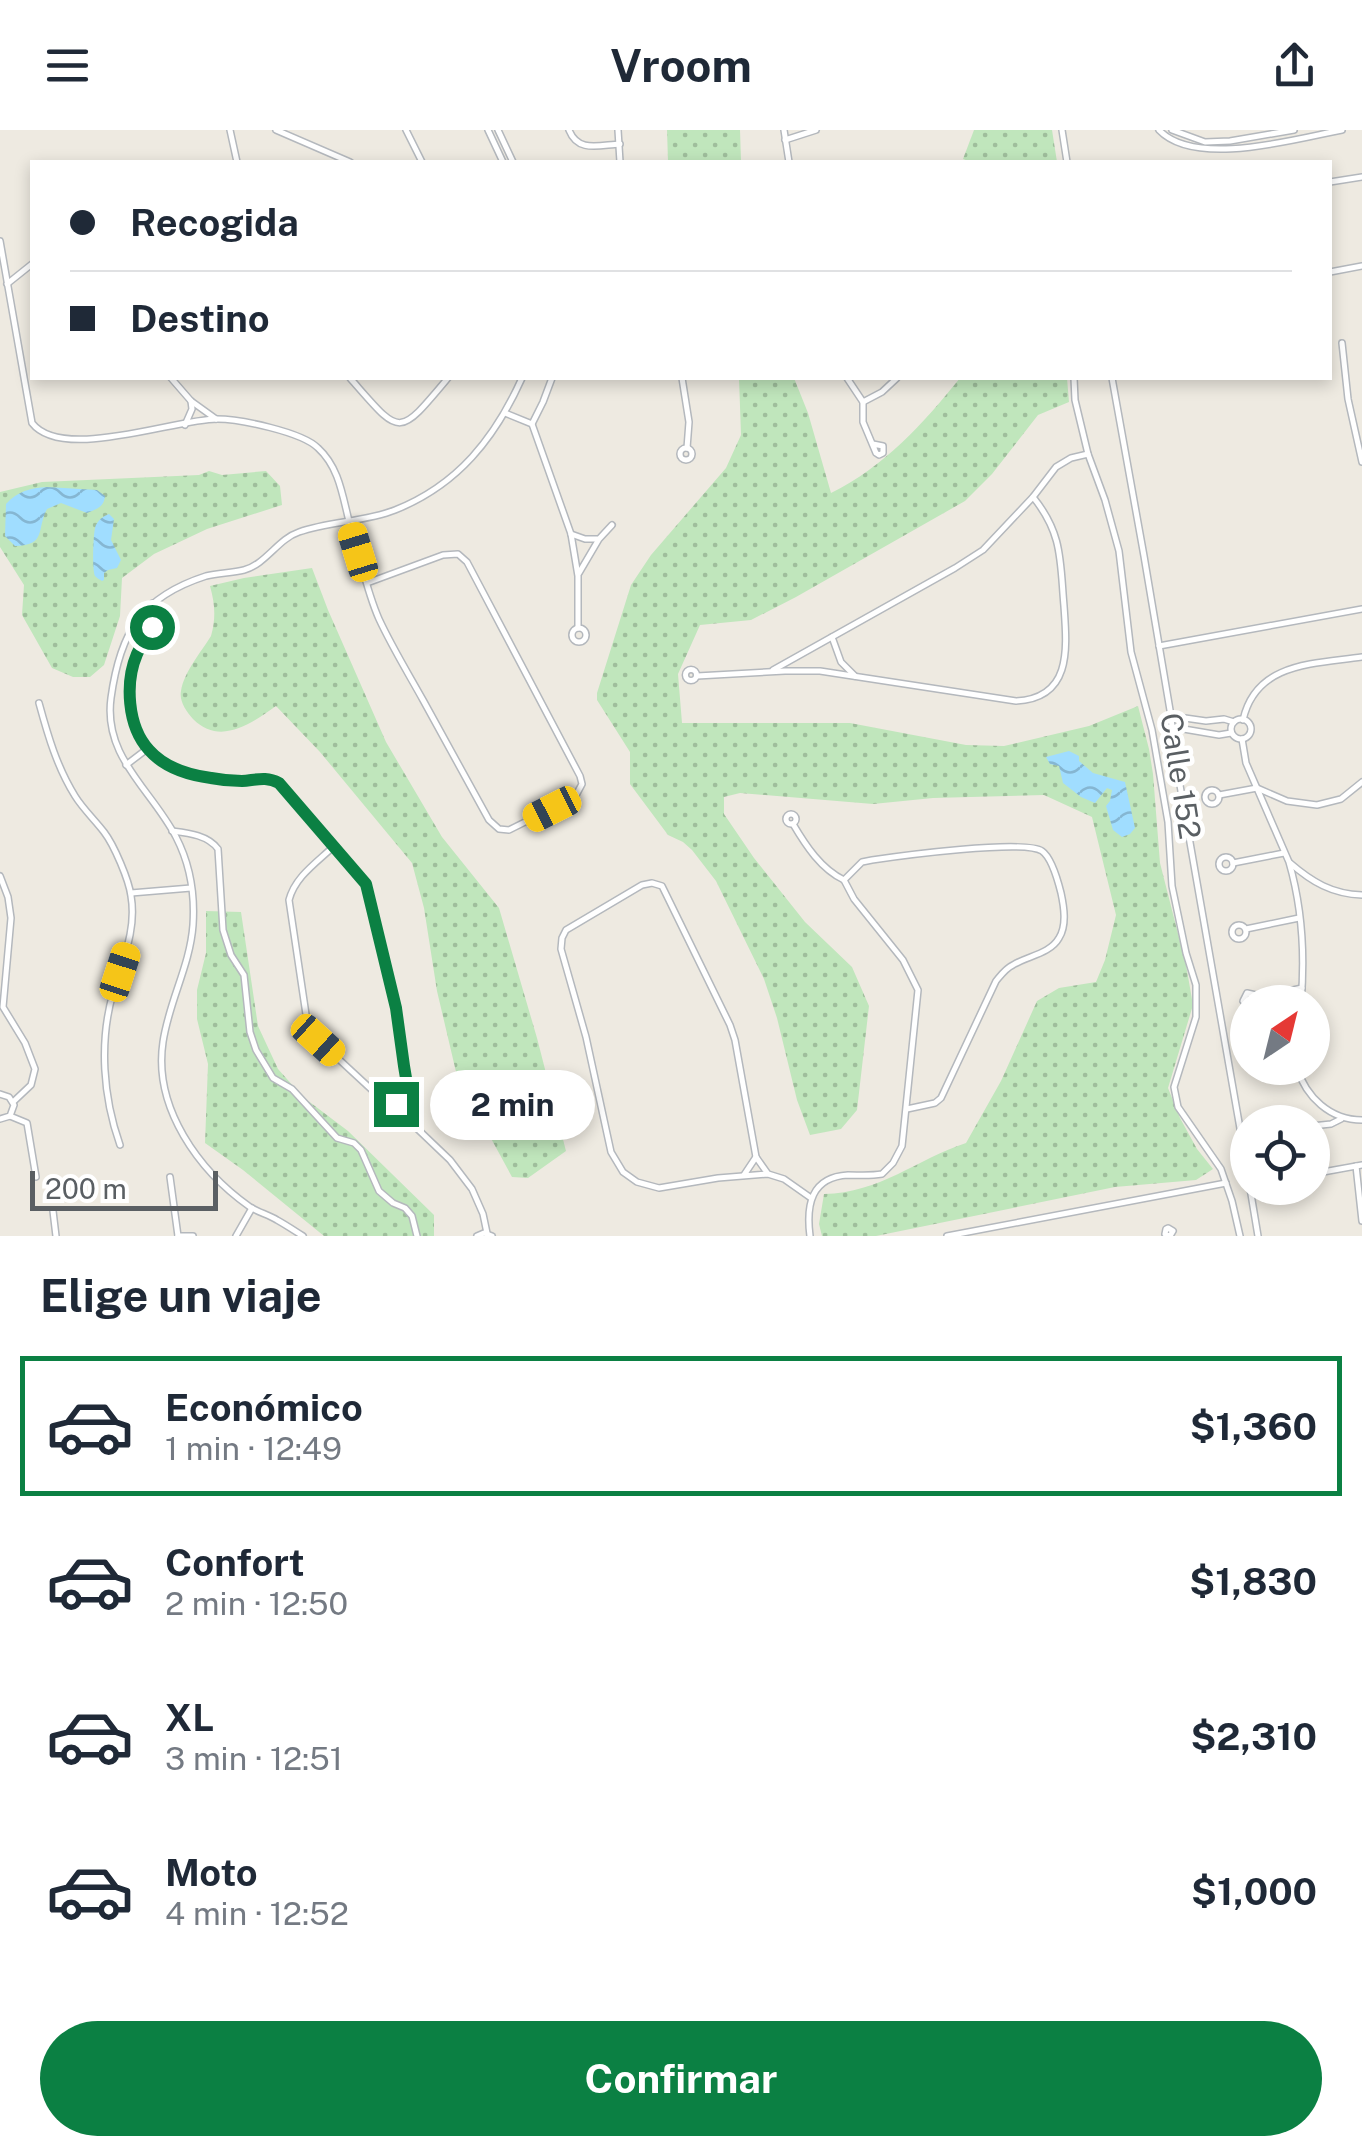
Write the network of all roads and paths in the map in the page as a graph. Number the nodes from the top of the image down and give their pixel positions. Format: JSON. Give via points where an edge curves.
{"nodes":[{"id":1,"x":230,"y":130,"type":"edge"},
{"id":2,"x":276,"y":130,"type":"edge"},
{"id":3,"x":406,"y":130,"type":"edge"},
{"id":4,"x":488,"y":130,"type":"edge"},
{"id":5,"x":498,"y":130,"type":"edge"},
{"id":6,"x":569,"y":130,"type":"edge"},
{"id":7,"x":618,"y":130,"type":"edge"},
{"id":8,"x":784,"y":130,"type":"edge"},
{"id":9,"x":816,"y":130,"type":"edge"},
{"id":10,"x":1062,"y":130,"type":"edge"},
{"id":11,"x":1159,"y":130,"type":"edge"},
{"id":12,"x":1172,"y":130,"type":"edge"},
{"id":13,"x":1294,"y":130,"type":"edge"},
{"id":14,"x":1342,"y":130,"type":"edge"},
{"id":15,"x":785,"y":140,"type":"junction"},
{"id":16,"x":1230,"y":141,"type":"junction"},
{"id":17,"x":620,"y":144,"type":"junction"},
{"id":18,"x":1231,"y":149,"type":"junction"},
{"id":19,"x":237,"y":160,"type":"edge"},
{"id":20,"x":345,"y":160,"type":"edge"},
{"id":21,"x":421,"y":160,"type":"edge"},
{"id":22,"x":502,"y":160,"type":"edge"},
{"id":23,"x":511,"y":160,"type":"edge"},
{"id":24,"x":620,"y":160,"type":"edge"},
{"id":25,"x":789,"y":160,"type":"edge"},
{"id":26,"x":1067,"y":160,"type":"edge"},
{"id":27,"x":1362,"y":177,"type":"edge"},
{"id":28,"x":1332,"y":182,"type":"edge"},
{"id":29,"x":0,"y":241,"type":"edge"},
{"id":30,"x":30,"y":265,"type":"edge"},
{"id":31,"x":1362,"y":266,"type":"edge"},
{"id":32,"x":4,"y":267,"type":"junction"},
{"id":33,"x":1332,"y":272,"type":"edge"},
{"id":34,"x":18,"y":274,"type":"junction"},
{"id":35,"x":7,"y":284,"type":"junction"},
{"id":36,"x":1342,"y":342,"type":"dead end"},
{"id":37,"x":173,"y":380,"type":"edge"},
{"id":38,"x":352,"y":380,"type":"edge"},
{"id":39,"x":446,"y":380,"type":"edge"},
{"id":40,"x":521,"y":380,"type":"edge"},
{"id":41,"x":551,"y":380,"type":"edge"},
{"id":42,"x":682,"y":380,"type":"edge"},
{"id":43,"x":848,"y":380,"type":"edge"},
{"id":44,"x":895,"y":380,"type":"edge"},
{"id":45,"x":1074,"y":380,"type":"edge"},
{"id":46,"x":1112,"y":380,"type":"edge"},
{"id":47,"x":191,"y":401,"type":"junction"},
{"id":48,"x":862,"y":402,"type":"junction"},
{"id":49,"x":505,"y":413,"type":"junction"},
{"id":50,"x":216,"y":419,"type":"junction"},
{"id":51,"x":532,"y":424,"type":"junction"},
{"id":52,"x":185,"y":425,"type":"junction"},
{"id":53,"x":873,"y":444,"type":"dead end"},
{"id":54,"x":687,"y":448,"type":"dead end"},
{"id":55,"x":1088,"y":454,"type":"junction"},
{"id":56,"x":1362,"y":462,"type":"edge"},
{"id":57,"x":1033,"y":497,"type":"junction"},
{"id":58,"x":348,"y":520,"type":"junction"},
{"id":59,"x":612,"y":525,"type":"dead end"},
{"id":60,"x":571,"y":534,"type":"junction"},
{"id":61,"x":599,"y":539,"type":"junction"},
{"id":62,"x":578,"y":576,"type":"junction"},
{"id":63,"x":368,"y":583,"type":"junction"},
{"id":64,"x":153,"y":603,"type":"junction"},
{"id":65,"x":1362,"y":609,"type":"edge"},
{"id":66,"x":578,"y":628,"type":"dead end"},
{"id":67,"x":832,"y":637,"type":"junction"},
{"id":68,"x":1159,"y":646,"type":"junction"},
{"id":69,"x":1362,"y":657,"type":"edge"},
{"id":70,"x":770,"y":672,"type":"junction"},
{"id":71,"x":697,"y":676,"type":"dead end"},
{"id":72,"x":855,"y":676,"type":"junction"},
{"id":73,"x":39,"y":703,"type":"dead end"},
{"id":74,"x":1171,"y":716,"type":"junction"},
{"id":75,"x":1243,"y":720,"type":"junction"},
{"id":76,"x":1234,"y":722,"type":"junction"},
{"id":77,"x":1172,"y":726,"type":"junction"},
{"id":78,"x":1232,"y":733,"type":"junction"},
{"id":79,"x":1242,"y":739,"type":"junction"},
{"id":80,"x":148,"y":748,"type":"junction"},
{"id":81,"x":126,"y":764,"type":"junction"},
{"id":82,"x":1362,"y":782,"type":"edge"},
{"id":83,"x":1258,"y":788,"type":"junction"},
{"id":84,"x":1219,"y":795,"type":"dead end"},
{"id":85,"x":1278,"y":798,"type":"junction"},
{"id":86,"x":1266,"y":810,"type":"junction"},
{"id":87,"x":794,"y":824,"type":"dead end"},
{"id":88,"x":172,"y":830,"type":"junction"},
{"id":89,"x":333,"y":847,"type":"junction"},
{"id":90,"x":1284,"y":853,"type":"junction"},
{"id":91,"x":1233,"y":862,"type":"dead end"},
{"id":92,"x":1288,"y":862,"type":"junction"},
{"id":93,"x":0,"y":876,"type":"edge"},
{"id":94,"x":844,"y":880,"type":"junction"},
{"id":95,"x":1312,"y":881,"type":"junction"},
{"id":96,"x":191,"y":888,"type":"junction"},
{"id":97,"x":131,"y":893,"type":"junction"},
{"id":98,"x":1296,"y":893,"type":"junction"},
{"id":99,"x":1362,"y":895,"type":"edge"},
{"id":100,"x":1299,"y":918,"type":"junction"},
{"id":101,"x":1246,"y":929,"type":"dead end"},
{"id":102,"x":1302,"y":985,"type":"edge"},
{"id":103,"x":1304,"y":1085,"type":"edge"},
{"id":104,"x":1,"y":1093,"type":"edge"},
{"id":105,"x":13,"y":1102,"type":"junction"},
{"id":106,"x":396,"y":1104,"type":"junction"},
{"id":107,"x":1236,"y":1105,"type":"edge"},
{"id":108,"x":1321,"y":1105,"type":"edge"},
{"id":109,"x":907,"y":1109,"type":"junction"},
{"id":110,"x":1330,"y":1110,"type":"edge"},
{"id":111,"x":10,"y":1116,"type":"junction"},
{"id":112,"x":1344,"y":1118,"type":"junction"},
{"id":113,"x":0,"y":1119,"type":"edge"},
{"id":114,"x":1362,"y":1120,"type":"edge"},
{"id":115,"x":1330,"y":1124,"type":"edge"},
{"id":116,"x":120,"y":1144,"type":"dead end"},
{"id":117,"x":756,"y":1157,"type":"junction"},
{"id":118,"x":1359,"y":1166,"type":"edge"},
{"id":119,"x":1330,"y":1171,"type":"edge"},
{"id":120,"x":768,"y":1174,"type":"junction"},
{"id":121,"x":744,"y":1176,"type":"junction"},
{"id":122,"x":36,"y":1177,"type":"dead end"},
{"id":123,"x":170,"y":1177,"type":"dead end"},
{"id":124,"x":1226,"y":1183,"type":"junction"},
{"id":125,"x":811,"y":1198,"type":"junction"},
{"id":126,"x":1253,"y":1205,"type":"edge"},
{"id":127,"x":252,"y":1208,"type":"junction"},
{"id":128,"x":53,"y":1211,"type":"dead end"},
{"id":129,"x":1362,"y":1221,"type":"edge"},
{"id":130,"x":490,"y":1234,"type":"edge"},
{"id":131,"x":56,"y":1236,"type":"edge"},
{"id":132,"x":178,"y":1236,"type":"edge"},
{"id":133,"x":192,"y":1236,"type":"edge"},
{"id":134,"x":236,"y":1236,"type":"edge"},
{"id":135,"x":303,"y":1236,"type":"edge"},
{"id":136,"x":416,"y":1236,"type":"edge"},
{"id":137,"x":477,"y":1236,"type":"edge"},
{"id":138,"x":810,"y":1236,"type":"edge"},
{"id":139,"x":947,"y":1236,"type":"edge"},
{"id":140,"x":1240,"y":1236,"type":"edge"},
{"id":141,"x":1258,"y":1236,"type":"edge"}],
"edges":[{"from":1,"to":19,"type":"street"},
{"from":2,"to":20,"type":"street"},
{"from":3,"to":21,"type":"street"},
{"from":4,"to":22,"type":"street"},
{"from":5,"to":23,"type":"street"},
{"from":6,"to":17,"type":"street","via":[[585,146]]},
{"from":7,"to":17,"type":"street"},
{"from":8,"to":15,"type":"street"},
{"from":9,"to":15,"type":"street"},
{"from":10,"to":26,"type":"street"},
{"from":11,"to":18,"type":"street","via":[[1184,146]]},
{"from":12,"to":16,"type":"street","via":[[1205,142]]},
{"from":13,"to":16,"type":"street"},
{"from":14,"to":18,"type":"street"},
{"from":15,"to":25,"type":"street"},
{"from":16,"to":18,"type":"street"},
{"from":17,"to":24,"type":"street"},
{"from":27,"to":28,"type":"street"},
{"from":29,"to":32,"type":"street"},
{"from":30,"to":34,"type":"street"},
{"from":31,"to":33,"type":"street"},
{"from":32,"to":34,"type":"street"},
{"from":32,"to":35,"type":"street"},
{"from":34,"to":35,"type":"street"},
{"from":35,"to":52,"type":"street","via":[[38,430],[96,439]]},
{"from":36,"to":56,"type":"street"},
{"from":37,"to":47,"type":"street"},
{"from":38,"to":39,"type":"street","via":[[395,423],[414,418]]},
{"from":40,"to":49,"type":"street"},
{"from":41,"to":51,"type":"street"},
{"from":42,"to":54,"type":"street"},
{"from":43,"to":48,"type":"street"},
{"from":44,"to":48,"type":"street"},
{"from":45,"to":55,"type":"street"},
{"from":46,"to":68,"type":"street","name":"Calle 152"},
{"from":47,"to":50,"type":"street"},
{"from":47,"to":52,"type":"street"},
{"from":48,"to":53,"type":"street"},
{"from":49,"to":51,"type":"street"},
{"from":49,"to":58,"type":"street","via":[[470,461],[444,482],[394,510]]},
{"from":50,"to":52,"type":"street"},
{"from":50,"to":58,"type":"street","via":[[296,434],[318,448],[338,478]]},
{"from":51,"to":60,"type":"street"},
{"from":55,"to":57,"type":"street","via":[[1056,467]]},
{"from":55,"to":124,"type":"street","via":[[1119,551],[1131,652],[1168,822],[1172,886],[1196,985],[1196,1017],[1174,1086],[1178,1107]]},
{"from":57,"to":67,"type":"street","via":[[983,550]]},
{"from":57,"to":72,"type":"street","via":[[1056,536],[1068,642],[1058,678],[1045,694],[1016,700]]},
{"from":58,"to":63,"type":"street"},
{"from":58,"to":64,"type":"street","via":[[296,532],[246,570],[206,577]]},
{"from":59,"to":61,"type":"street"},
{"from":60,"to":61,"type":"street"},
{"from":60,"to":62,"type":"street"},
{"from":61,"to":62,"type":"street"},
{"from":62,"to":66,"type":"street"},
{"from":63,"to":63,"type":"street","via":[[444,554],[467,562],[580,776],[575,797],[509,830],[489,820],[393,649]]},
{"from":64,"to":80,"type":"street","via":[[130,696]]},
{"from":64,"to":81,"type":"street","via":[[128,634],[113,687],[109,724]]},
{"from":65,"to":68,"type":"street"},
{"from":67,"to":70,"type":"street"},
{"from":67,"to":72,"type":"street"},
{"from":68,"to":74,"type":"street","name":"Calle 152"},
{"from":69,"to":75,"type":"street","via":[[1277,674],[1253,695]]},
{"from":70,"to":71,"type":"street"},
{"from":70,"to":72,"type":"street"},
{"from":73,"to":97,"type":"street","via":[[64,778],[106,835]]},
{"from":74,"to":76,"type":"street"},
{"from":74,"to":77,"type":"street","name":"Calle 152"},
{"from":75,"to":76,"type":"street"},
{"from":75,"to":79,"type":"street","via":[[1250,730]]},
{"from":76,"to":78,"type":"street"},
{"from":77,"to":78,"type":"street"},
{"from":77,"to":107,"type":"street","name":"Calle 152"},
{"from":78,"to":79,"type":"street"},
{"from":79,"to":83,"type":"street"},
{"from":80,"to":81,"type":"street"},
{"from":80,"to":89,"type":"street","via":[[195,775],[279,783]]},
{"from":81,"to":88,"type":"street"},
{"from":82,"to":85,"type":"street","via":[[1330,802]]},
{"from":83,"to":84,"type":"street"},
{"from":83,"to":85,"type":"street"},
{"from":83,"to":86,"type":"street"},
{"from":85,"to":86,"type":"street"},
{"from":86,"to":90,"type":"street"},
{"from":87,"to":94,"type":"street","via":[[820,862]]},
{"from":88,"to":96,"type":"street"},
{"from":88,"to":136,"type":"street","via":[[217,845],[223,930],[244,975],[250,1032],[266,1068],[337,1138],[354,1142],[379,1190],[412,1216]]},
{"from":89,"to":106,"type":"street","via":[[366,884],[374,910],[406,1078]]},
{"from":89,"to":106,"type":"street","via":[[300,878],[288,900],[307,1020],[318,1040]]},
{"from":90,"to":91,"type":"street"},
{"from":90,"to":92,"type":"street"},
{"from":92,"to":95,"type":"street"},
{"from":92,"to":98,"type":"street"},
{"from":93,"to":105,"type":"street","via":[[12,918],[3,1008],[35,1068],[31,1084]]},
{"from":94,"to":109,"type":"street","via":[[918,990]]},
{"from":94,"to":109,"type":"street","via":[[872,860],[1027,847],[1047,856],[1060,888],[1064,926],[1058,941],[1004,972],[942,1098]]},
{"from":95,"to":98,"type":"street"},
{"from":95,"to":99,"type":"street"},
{"from":96,"to":97,"type":"street"},
{"from":96,"to":127,"type":"street","via":[[191,948],[162,1044],[162,1071],[168,1100],[198,1160]]},
{"from":97,"to":116,"type":"street","via":[[132,924],[104,1056]]},
{"from":98,"to":100,"type":"street"},
{"from":100,"to":101,"type":"street"},
{"from":100,"to":102,"type":"street"},
{"from":103,"to":108,"type":"street"},
{"from":104,"to":105,"type":"street"},
{"from":105,"to":111,"type":"street"},
{"from":106,"to":130,"type":"street","via":[[472,1189]]},
{"from":109,"to":125,"type":"street","via":[[894,1163],[882,1174],[835,1177]]},
{"from":110,"to":112,"type":"street"},
{"from":111,"to":113,"type":"street"},
{"from":111,"to":122,"type":"street","via":[[27,1122]]},
{"from":112,"to":114,"type":"street"},
{"from":112,"to":115,"type":"street"},
{"from":117,"to":120,"type":"street"},
{"from":117,"to":121,"type":"street"},
{"from":117,"to":121,"type":"street","via":[[735,1040],[662,886],[642,884],[566,930],[561,949],[611,1152],[624,1172],[659,1188]]},
{"from":118,"to":119,"type":"street"},
{"from":118,"to":129,"type":"street"},
{"from":120,"to":121,"type":"street"},
{"from":120,"to":125,"type":"street"},
{"from":123,"to":132,"type":"street"},
{"from":124,"to":139,"type":"street"},
{"from":124,"to":140,"type":"street"},
{"from":125,"to":138,"type":"street"},
{"from":126,"to":141,"type":"street"},
{"from":127,"to":134,"type":"street"},
{"from":127,"to":135,"type":"street"},
{"from":128,"to":131,"type":"street"},
{"from":130,"to":137,"type":"street"},
{"from":132,"to":133,"type":"street"}]}
